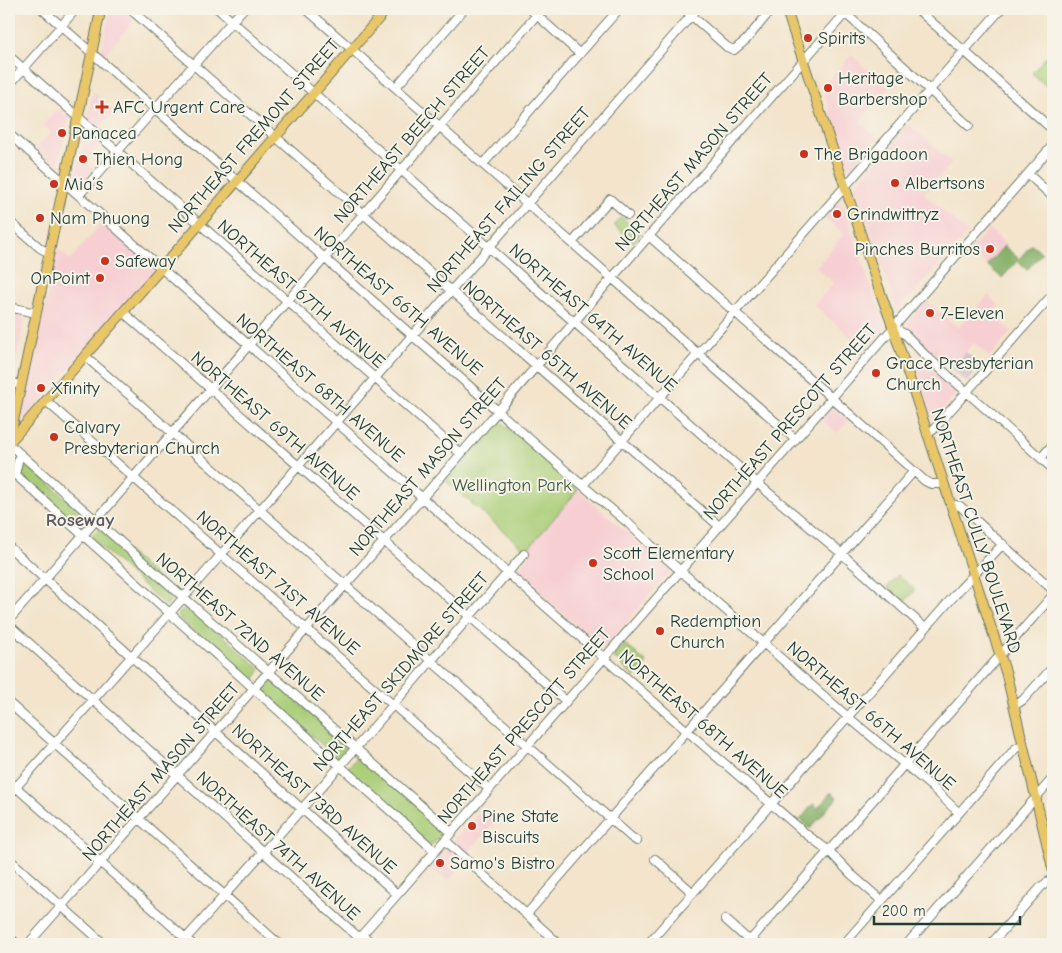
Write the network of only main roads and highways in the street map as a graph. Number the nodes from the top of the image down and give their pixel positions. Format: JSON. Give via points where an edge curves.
{"nodes":[{"id":1,"x":100,"y":9,"type":"edge"},
{"id":2,"x":386,"y":9,"type":"edge"},
{"id":3,"x":786,"y":9,"type":"edge"},
{"id":4,"x":9,"y":444,"type":"edge"},
{"id":5,"x":1053,"y":867,"type":"edge"}],
"edges":[{"from":1,"to":4,"type":"main road"},
{"from":2,"to":4,"type":"main road","name":"NORTHEAST FREMONT STREET"},
{"from":3,"to":5,"type":"main road","name":"NORTHEAST CULLY BOULEVARD","via":[[1000,656]]}]}
